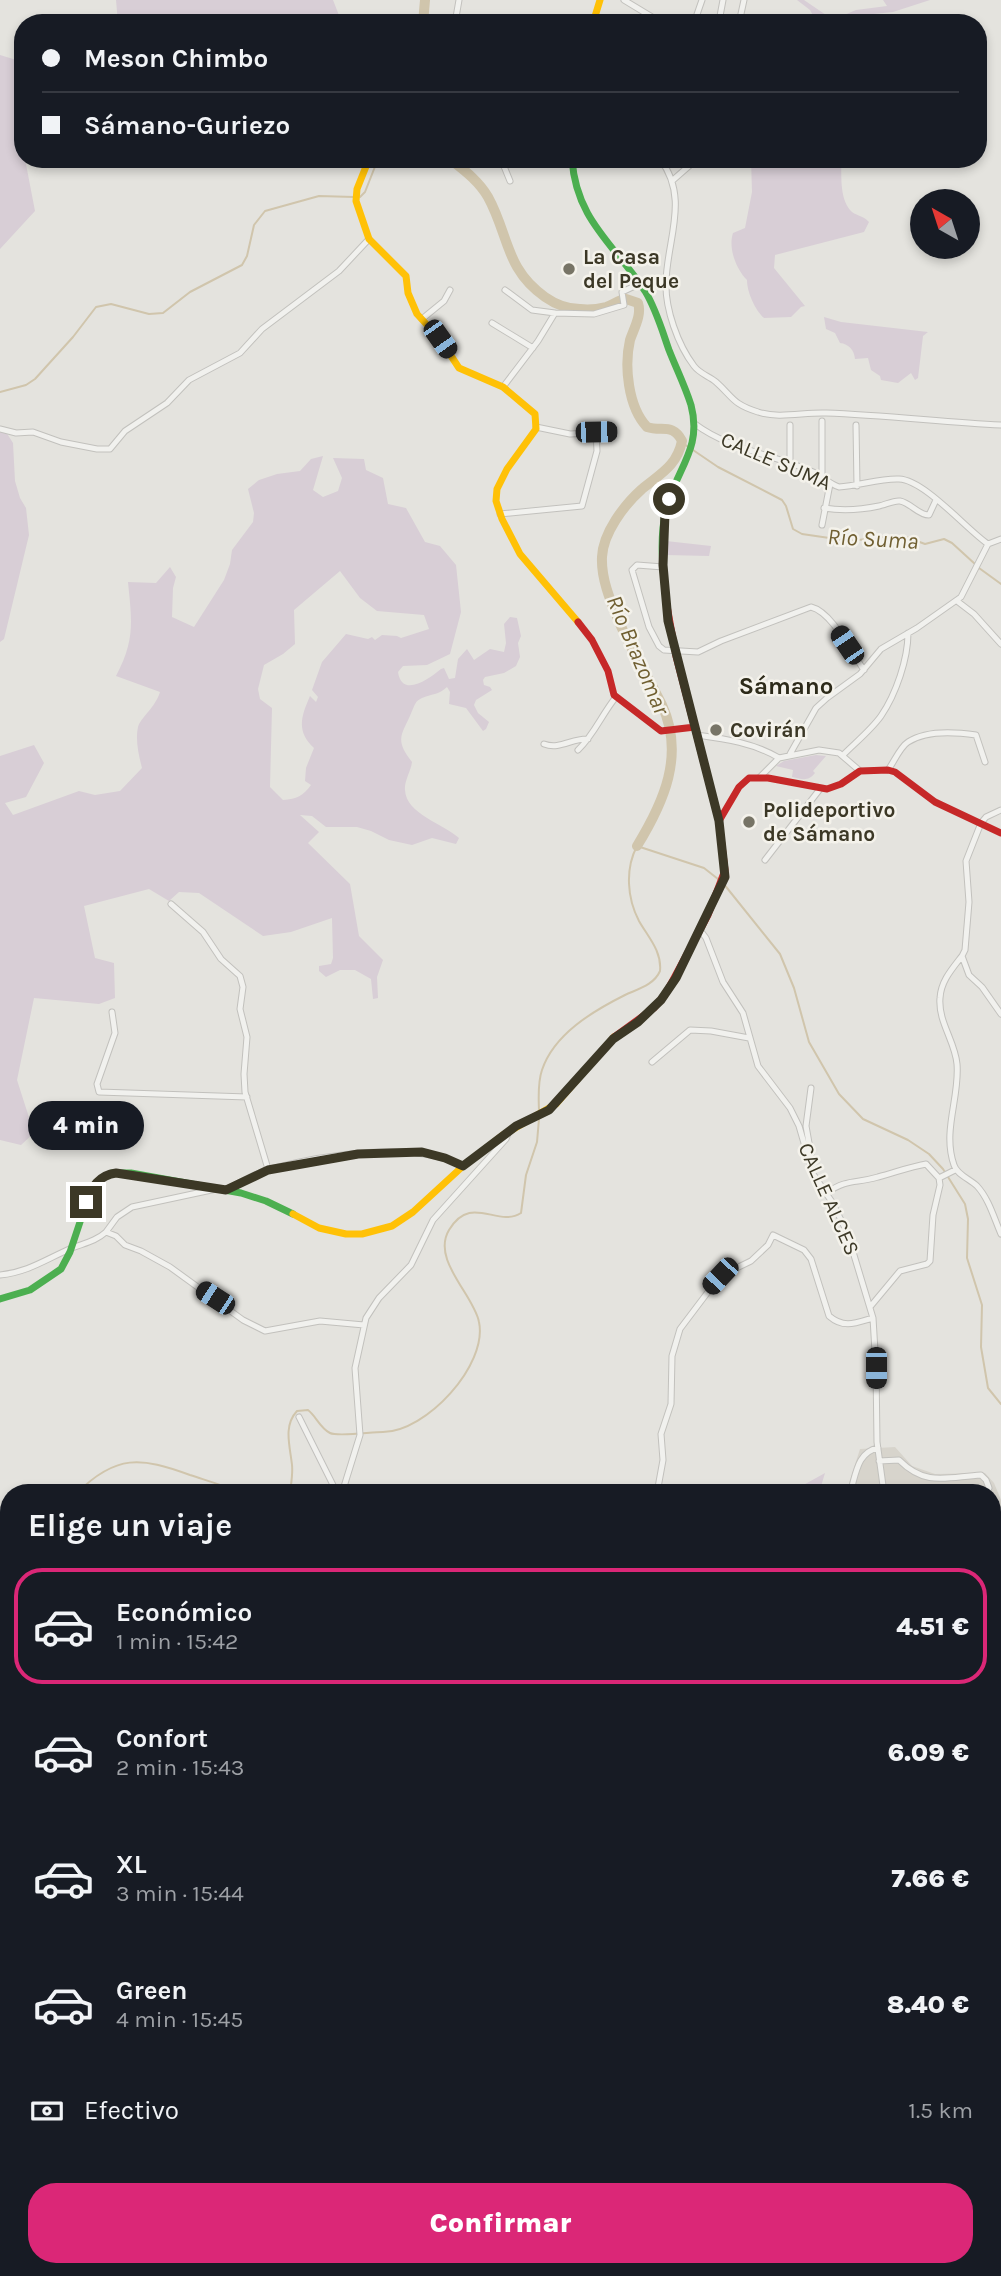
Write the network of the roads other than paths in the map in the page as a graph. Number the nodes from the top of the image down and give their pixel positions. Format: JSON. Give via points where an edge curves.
{"nodes":[{"id":1,"x":607,"y":0,"type":"edge"},
{"id":2,"x":624,"y":0,"type":"edge"},
{"id":3,"x":599,"y":2,"type":"edge"},
{"id":4,"x":643,"y":14,"type":"edge"},
{"id":5,"x":366,"y":168,"type":"edge"},
{"id":6,"x":505,"y":168,"type":"edge"},
{"id":7,"x":573,"y":168,"type":"edge"},
{"id":8,"x":666,"y":168,"type":"edge"},
{"id":9,"x":686,"y":168,"type":"edge"},
{"id":10,"x":673,"y":180,"type":"junction"},
{"id":11,"x":510,"y":181,"type":"dead end"},
{"id":12,"x":369,"y":239,"type":"junction"},
{"id":13,"x":639,"y":284,"type":"junction"},
{"id":14,"x":450,"y":290,"type":"dead end"},
{"id":15,"x":505,"y":290,"type":"dead end"},
{"id":16,"x":555,"y":313,"type":"junction"},
{"id":17,"x":422,"y":319,"type":"junction"},
{"id":18,"x":492,"y":323,"type":"dead end"},
{"id":19,"x":533,"y":348,"type":"junction"},
{"id":20,"x":503,"y":387,"type":"junction"},
{"id":21,"x":822,"y":421,"type":"dead end"},
{"id":22,"x":695,"y":424,"type":"junction"},
{"id":23,"x":790,"y":425,"type":"dead end"},
{"id":24,"x":856,"y":425,"type":"dead end"},
{"id":25,"x":1001,"y":425,"type":"edge"},
{"id":26,"x":536,"y":427,"type":"junction"},
{"id":27,"x":0,"y":429,"type":"edge"},
{"id":28,"x":596,"y":432,"type":"junction"},
{"id":29,"x":614,"y":432,"type":"dead end"},
{"id":30,"x":790,"y":463,"type":"junction"},
{"id":31,"x":822,"y":477,"type":"junction"},
{"id":32,"x":830,"y":484,"type":"junction"},
{"id":33,"x":857,"y":486,"type":"junction"},
{"id":34,"x":936,"y":500,"type":"junction"},
{"id":35,"x":824,"y":508,"type":"junction"},
{"id":36,"x":500,"y":514,"type":"junction"},
{"id":37,"x":822,"y":525,"type":"dead end"},
{"id":38,"x":1001,"y":539,"type":"edge"},
{"id":39,"x":988,"y":544,"type":"junction"},
{"id":40,"x":663,"y":567,"type":"junction"},
{"id":41,"x":957,"y":601,"type":"junction"},
{"id":42,"x":908,"y":633,"type":"junction"},
{"id":43,"x":1001,"y":645,"type":"edge"},
{"id":44,"x":675,"y":652,"type":"junction"},
{"id":45,"x":864,"y":670,"type":"junction"},
{"id":46,"x":616,"y":697,"type":"junction"},
{"id":47,"x":696,"y":731,"type":"junction"},
{"id":48,"x":589,"y":739,"type":"junction"},
{"id":49,"x":544,"y":744,"type":"dead end"},
{"id":50,"x":578,"y":750,"type":"dead end"},
{"id":51,"x":790,"y":754,"type":"junction"},
{"id":52,"x":843,"y":755,"type":"junction"},
{"id":53,"x":779,"y":758,"type":"junction"},
{"id":54,"x":985,"y":762,"type":"dead end"},
{"id":55,"x":888,"y":770,"type":"junction"},
{"id":56,"x":860,"y":771,"type":"junction"},
{"id":57,"x":760,"y":777,"type":"junction"},
{"id":58,"x":820,"y":789,"type":"junction"},
{"id":59,"x":1001,"y":810,"type":"edge"},
{"id":60,"x":719,"y":821,"type":"junction"},
{"id":61,"x":981,"y":824,"type":"junction"},
{"id":62,"x":1001,"y":833,"type":"edge"},
{"id":63,"x":765,"y":860,"type":"dead end"},
{"id":64,"x":171,"y":904,"type":"dead end"},
{"id":65,"x":700,"y":929,"type":"junction"},
{"id":66,"x":962,"y":956,"type":"junction"},
{"id":67,"x":112,"y":1012,"type":"dead end"},
{"id":68,"x":1001,"y":1014,"type":"edge"},
{"id":69,"x":749,"y":1038,"type":"junction"},
{"id":70,"x":652,"y":1062,"type":"dead end"},
{"id":71,"x":811,"y":1088,"type":"dead end"},
{"id":72,"x":247,"y":1097,"type":"junction"},
{"id":73,"x":509,"y":1131,"type":"junction"},
{"id":74,"x":809,"y":1163,"type":"junction"},
{"id":75,"x":463,"y":1166,"type":"junction"},
{"id":76,"x":268,"y":1170,"type":"junction"},
{"id":77,"x":953,"y":1171,"type":"junction"},
{"id":78,"x":940,"y":1177,"type":"junction"},
{"id":79,"x":222,"y":1189,"type":"junction"},
{"id":80,"x":826,"y":1193,"type":"junction"},
{"id":81,"x":106,"y":1232,"type":"junction"},
{"id":82,"x":1001,"y":1234,"type":"edge"},
{"id":83,"x":72,"y":1248,"type":"junction"},
{"id":84,"x":0,"y":1275,"type":"edge"},
{"id":85,"x":0,"y":1298,"type":"edge"},
{"id":86,"x":870,"y":1307,"type":"junction"},
{"id":87,"x":873,"y":1318,"type":"junction"},
{"id":88,"x":364,"y":1325,"type":"junction"},
{"id":89,"x":299,"y":1417,"type":"dead end"},
{"id":90,"x":878,"y":1448,"type":"junction"},
{"id":91,"x":879,"y":1461,"type":"junction"},
{"id":92,"x":332,"y":1484,"type":"edge"},
{"id":93,"x":345,"y":1484,"type":"edge"},
{"id":94,"x":659,"y":1484,"type":"edge"},
{"id":95,"x":853,"y":1484,"type":"edge"},
{"id":96,"x":883,"y":1484,"type":"edge"},
{"id":97,"x":988,"y":1484,"type":"edge"}],
"edges":[{"from":1,"to":3,"type":"street"},
{"from":2,"to":4,"type":"street"},
{"from":5,"to":12,"type":"street","via":[[356,198]]},
{"from":6,"to":11,"type":"street"},
{"from":7,"to":13,"type":"street","via":[[582,209]]},
{"from":8,"to":10,"type":"street"},
{"from":9,"to":10,"type":"street"},
{"from":10,"to":25,"type":"street","via":[[668,307],[694,365],[732,400],[766,414],[824,413]]},
{"from":12,"to":17,"type":"street","via":[[402,271]]},
{"from":12,"to":27,"type":"street","via":[[339,271],[262,329],[240,353],[189,380],[167,404],[125,431],[110,449]]},
{"from":13,"to":16,"type":"street","via":[[622,292],[624,305],[594,314]]},
{"from":13,"to":22,"type":"street","via":[[654,309]]},
{"from":14,"to":17,"type":"street"},
{"from":15,"to":16,"type":"street","via":[[532,310]]},
{"from":16,"to":19,"type":"street"},
{"from":17,"to":20,"type":"street","via":[[459,368]]},
{"from":18,"to":19,"type":"street"},
{"from":19,"to":20,"type":"street"},
{"from":20,"to":26,"type":"street","via":[[530,407]]},
{"from":21,"to":31,"type":"street"},
{"from":22,"to":30,"type":"street","name":"CALLE SUMA","via":[[726,441]]},
{"from":22,"to":40,"type":"street","via":[[695,443],[665,513]]},
{"from":23,"to":30,"type":"street"},
{"from":24,"to":33,"type":"street"},
{"from":26,"to":28,"type":"street","via":[[570,434]]},
{"from":26,"to":36,"type":"street","via":[[500,481],[496,501]]},
{"from":28,"to":29,"type":"street"},
{"from":28,"to":36,"type":"street","via":[[597,451],[582,506]]},
{"from":30,"to":31,"type":"street","name":"CALLE SUMA"},
{"from":31,"to":32,"type":"street","name":"CALLE SUMA"},
{"from":32,"to":33,"type":"street","name":"CALLE SUMA"},
{"from":32,"to":35,"type":"street"},
{"from":33,"to":34,"type":"street","name":"CALLE SUMA","via":[[899,479]]},
{"from":34,"to":35,"type":"street","via":[[924,516],[897,501],[859,509]]},
{"from":34,"to":39,"type":"street","name":"CALLE SUMA"},
{"from":35,"to":37,"type":"street"},
{"from":36,"to":46,"type":"street","via":[[520,554],[592,640]]},
{"from":38,"to":39,"type":"street"},
{"from":39,"to":41,"type":"street"},
{"from":40,"to":44,"type":"street"},
{"from":40,"to":44,"type":"street","via":[[637,565],[632,570],[649,627],[659,646]]},
{"from":41,"to":42,"type":"street"},
{"from":41,"to":43,"type":"street"},
{"from":42,"to":45,"type":"street","via":[[881,649]]},
{"from":42,"to":52,"type":"street","via":[[906,654],[885,709]]},
{"from":44,"to":45,"type":"street","via":[[698,652],[811,607],[831,622]]},
{"from":44,"to":47,"type":"street"},
{"from":45,"to":51,"type":"street","via":[[816,709]]},
{"from":46,"to":47,"type":"street","via":[[657,728]]},
{"from":46,"to":48,"type":"street"},
{"from":47,"to":53,"type":"street"},
{"from":47,"to":60,"type":"street"},
{"from":48,"to":49,"type":"street"},
{"from":48,"to":50,"type":"street"},
{"from":51,"to":52,"type":"street","via":[[828,750]]},
{"from":51,"to":53,"type":"street"},
{"from":52,"to":56,"type":"street"},
{"from":53,"to":57,"type":"street"},
{"from":54,"to":55,"type":"street","via":[[976,735],[932,734],[908,742]]},
{"from":55,"to":56,"type":"street"},
{"from":55,"to":61,"type":"street","via":[[935,802]]},
{"from":56,"to":58,"type":"street","via":[[835,788]]},
{"from":57,"to":58,"type":"street"},
{"from":57,"to":60,"type":"street","via":[[738,786]]},
{"from":58,"to":63,"type":"street"},
{"from":59,"to":61,"type":"street"},
{"from":60,"to":65,"type":"street","via":[[725,871]]},
{"from":61,"to":62,"type":"street"},
{"from":61,"to":66,"type":"street","via":[[966,861],[969,902]]},
{"from":64,"to":72,"type":"street","via":[[203,932],[221,959],[240,976]]},
{"from":65,"to":69,"type":"street","name":"CALLE ALCES","via":[[723,982],[743,1013]]},
{"from":65,"to":73,"type":"street","via":[[661,1000],[613,1039],[556,1104]]},
{"from":66,"to":68,"type":"street","via":[[969,975]]},
{"from":66,"to":77,"type":"street","via":[[948,974],[940,996],[957,1066],[950,1122]]},
{"from":67,"to":72,"type":"street","via":[[116,1033],[97,1084],[99,1092]]},
{"from":69,"to":70,"type":"street","via":[[690,1030]]},
{"from":69,"to":74,"type":"street","name":"CALLE ALCES","via":[[758,1066],[799,1126]]},
{"from":71,"to":74,"type":"street","via":[[806,1126]]},
{"from":72,"to":76,"type":"street"},
{"from":73,"to":75,"type":"street"},
{"from":73,"to":88,"type":"street","via":[[433,1220],[411,1265],[379,1298]]},
{"from":74,"to":80,"type":"street","name":"CALLE ALCES"},
{"from":75,"to":76,"type":"street","via":[[433,1154],[411,1152],[358,1154]]},
{"from":75,"to":79,"type":"street","via":[[400,1221],[365,1233],[326,1231],[265,1200]]},
{"from":76,"to":79,"type":"street"},
{"from":77,"to":78,"type":"street"},
{"from":77,"to":82,"type":"street","via":[[977,1185]]},
{"from":78,"to":80,"type":"street","via":[[926,1164],[846,1182]]},
{"from":78,"to":86,"type":"street","via":[[930,1261],[900,1271]]},
{"from":79,"to":81,"type":"street","via":[[132,1207]]},
{"from":79,"to":83,"type":"street","via":[[109,1174],[91,1191]]},
{"from":80,"to":86,"type":"street","name":"CALLE ALCES","via":[[847,1232]]},
{"from":81,"to":83,"type":"street"},
{"from":81,"to":88,"type":"street","via":[[170,1267],[265,1331],[320,1321]]},
{"from":83,"to":84,"type":"street","via":[[36,1267]]},
{"from":83,"to":85,"type":"street","via":[[55,1275],[20,1295]]},
{"from":86,"to":87,"type":"street","name":"CALLE ALCES"},
{"from":87,"to":90,"type":"street","name":"CALLE ALCES"},
{"from":87,"to":94,"type":"street","via":[[853,1325],[836,1322],[829,1316],[811,1259],[804,1250],[773,1235],[751,1261],[720,1276],[687,1318],[676,1341],[671,1404],[661,1434]]},
{"from":88,"to":93,"type":"street","via":[[355,1368],[360,1435]]},
{"from":89,"to":92,"type":"street"},
{"from":90,"to":91,"type":"street","name":"CALLE ALCES"},
{"from":90,"to":95,"type":"street","via":[[863,1455]]},
{"from":91,"to":96,"type":"street","name":"CALLE ALCES"},
{"from":91,"to":97,"type":"street","via":[[899,1460],[928,1478],[981,1475]]}]}
